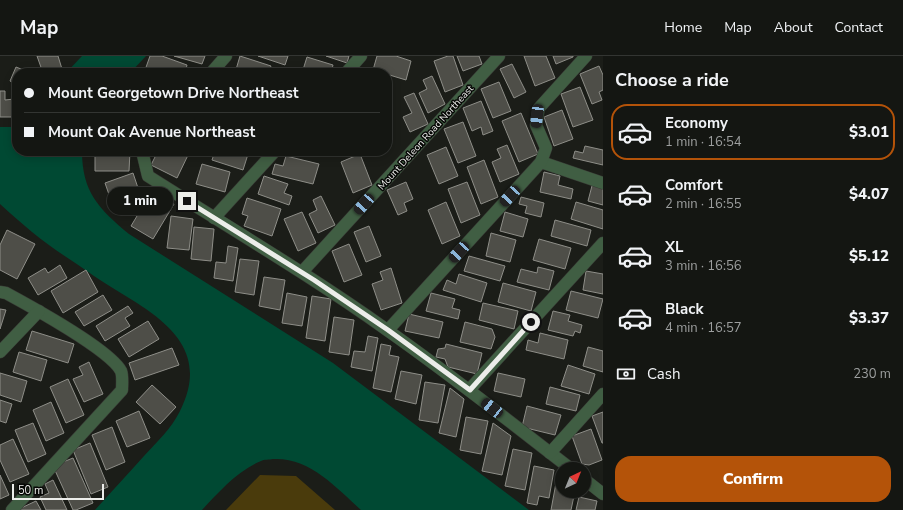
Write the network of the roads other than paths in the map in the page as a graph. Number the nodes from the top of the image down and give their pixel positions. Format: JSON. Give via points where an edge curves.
{"nodes":[{"id":1,"x":226,"y":56,"type":"edge"},
{"id":2,"x":361,"y":56,"type":"edge"},
{"id":3,"x":499,"y":56,"type":"edge"},
{"id":4,"x":586,"y":56,"type":"edge"},
{"id":5,"x":215,"y":68,"type":"edge"},
{"id":6,"x":350,"y":68,"type":"edge"},
{"id":7,"x":143,"y":156,"type":"edge"},
{"id":8,"x":270,"y":156,"type":"edge"},
{"id":9,"x":541,"y":162,"type":"junction"},
{"id":10,"x":603,"y":183,"type":"edge"},
{"id":11,"x":214,"y":218,"type":"junction"},
{"id":12,"x":603,"y":243,"type":"edge"},
{"id":13,"x":302,"y":272,"type":"junction"},
{"id":14,"x":0,"y":292,"type":"edge"},
{"id":15,"x":39,"y":311,"type":"junction"},
{"id":16,"x":388,"y":330,"type":"junction"},
{"id":17,"x":0,"y":352,"type":"edge"},
{"id":18,"x":470,"y":390,"type":"junction"},
{"id":19,"x":603,"y":394,"type":"edge"},
{"id":20,"x":550,"y":453,"type":"junction"},
{"id":21,"x":562,"y":462,"type":"edge"},
{"id":22,"x":591,"y":485,"type":"edge"},
{"id":23,"x":603,"y":494,"type":"edge"},
{"id":24,"x":12,"y":510,"type":"edge"}],
"edges":[{"from":1,"to":5,"type":"street"},
{"from":2,"to":6,"type":"street"},
{"from":3,"to":13,"type":"street","name":"Mount Deleon Road Northeast"},
{"from":4,"to":9,"type":"street","via":[[538,108],[536,124],[546,148]]},
{"from":7,"to":11,"type":"street","via":[[148,176]]},
{"from":8,"to":11,"type":"street"},
{"from":9,"to":10,"type":"street"},
{"from":9,"to":16,"type":"street"},
{"from":11,"to":13,"type":"street"},
{"from":12,"to":18,"type":"street"},
{"from":13,"to":16,"type":"street"},
{"from":14,"to":15,"type":"street"},
{"from":15,"to":17,"type":"street"},
{"from":15,"to":24,"type":"street","via":[[108,357],[122,372],[122,390]]},
{"from":16,"to":18,"type":"street"},
{"from":18,"to":20,"type":"street"},
{"from":19,"to":20,"type":"street"},
{"from":20,"to":21,"type":"street"},
{"from":22,"to":23,"type":"street"}]}
